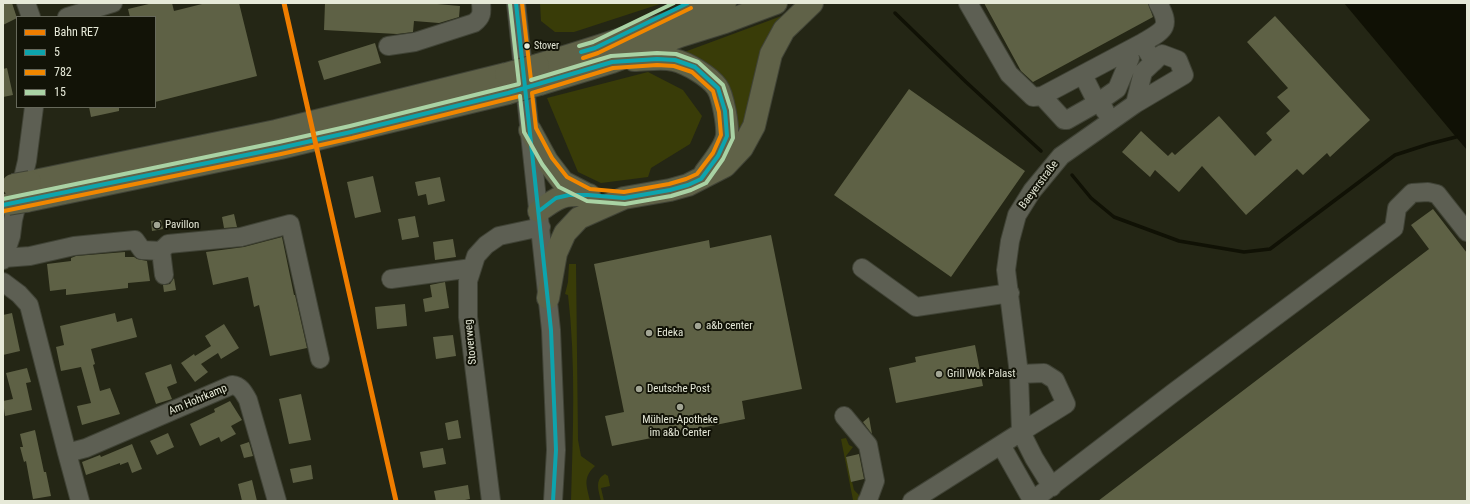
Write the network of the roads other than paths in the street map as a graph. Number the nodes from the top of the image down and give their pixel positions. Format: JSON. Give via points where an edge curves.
{"nodes":[{"id":1,"x":26,"y":3,"type":"edge"},
{"id":2,"x":113,"y":3,"type":"edge"},
{"id":3,"x":481,"y":3,"type":"edge"},
{"id":4,"x":516,"y":3,"type":"edge"},
{"id":5,"x":688,"y":3,"type":"edge"},
{"id":6,"x":725,"y":3,"type":"edge"},
{"id":7,"x":776,"y":3,"type":"edge"},
{"id":8,"x":812,"y":3,"type":"edge"},
{"id":9,"x":968,"y":3,"type":"edge"},
{"id":10,"x":1161,"y":9,"type":"edge"},
{"id":11,"x":31,"y":16,"type":"edge"},
{"id":12,"x":70,"y":16,"type":"edge"},
{"id":13,"x":388,"y":46,"type":"dead end"},
{"id":14,"x":1135,"y":47,"type":"junction"},
{"id":15,"x":595,"y":48,"type":"junction"},
{"id":16,"x":612,"y":62,"type":"junction"},
{"id":17,"x":1154,"y":62,"type":"junction"},
{"id":18,"x":539,"y":74,"type":"junction"},
{"id":19,"x":1083,"y":75,"type":"junction"},
{"id":20,"x":1042,"y":96,"type":"junction"},
{"id":21,"x":1097,"y":103,"type":"junction"},
{"id":22,"x":1135,"y":104,"type":"junction"},
{"id":23,"x":34,"y":108,"type":"edge"},
{"id":24,"x":1111,"y":121,"type":"junction"},
{"id":25,"x":530,"y":130,"type":"junction"},
{"id":26,"x":701,"y":178,"type":"junction"},
{"id":27,"x":14,"y":194,"type":"edge"},
{"id":28,"x":586,"y":205,"type":"junction"},
{"id":29,"x":540,"y":219,"type":"junction"},
{"id":30,"x":1467,"y":232,"type":"edge"},
{"id":31,"x":161,"y":251,"type":"junction"},
{"id":32,"x":3,"y":259,"type":"edge"},
{"id":33,"x":472,"y":268,"type":"junction"},
{"id":34,"x":862,"y":268,"type":"dead end"},
{"id":35,"x":164,"y":275,"type":"dead end"},
{"id":36,"x":391,"y":279,"type":"dead end"},
{"id":37,"x":3,"y":282,"type":"edge"},
{"id":38,"x":1010,"y":293,"type":"junction"},
{"id":39,"x":548,"y":298,"type":"junction"},
{"id":40,"x":320,"y":359,"type":"dead end"},
{"id":41,"x":1019,"y":374,"type":"junction"},
{"id":42,"x":844,"y":416,"type":"dead end"},
{"id":43,"x":1021,"y":432,"type":"junction"},
{"id":44,"x":1001,"y":445,"type":"junction"},
{"id":45,"x":67,"y":453,"type":"junction"},
{"id":46,"x":1052,"y":487,"type":"junction"},
{"id":47,"x":80,"y":501,"type":"edge"},
{"id":48,"x":277,"y":501,"type":"edge"},
{"id":49,"x":490,"y":501,"type":"edge"},
{"id":50,"x":553,"y":501,"type":"edge"},
{"id":51,"x":868,"y":501,"type":"edge"},
{"id":52,"x":912,"y":501,"type":"edge"},
{"id":53,"x":1032,"y":501,"type":"edge"}],
"edges":[{"from":1,"to":11,"type":"street"},
{"from":2,"to":12,"type":"street"},
{"from":3,"to":13,"type":"street","via":[[480,18],[474,23],[415,42]]},
{"from":4,"to":25,"type":"street"},
{"from":5,"to":15,"type":"highway"},
{"from":6,"to":15,"type":"highway"},
{"from":7,"to":16,"type":"highway"},
{"from":8,"to":26,"type":"highway","via":[[784,30],[771,54],[754,126],[742,148],[725,166]]},
{"from":9,"to":20,"type":"street","via":[[1009,74],[1033,97]]},
{"from":10,"to":14,"type":"street","via":[[1166,21],[1164,27]]},
{"from":14,"to":17,"type":"street"},
{"from":14,"to":19,"type":"street"},
{"from":14,"to":21,"type":"street","via":[[1117,89]]},
{"from":15,"to":18,"type":"highway"},
{"from":16,"to":18,"type":"highway"},
{"from":16,"to":26,"type":"highway","via":[[675,60],[695,67],[718,88],[725,111],[727,136],[718,156]]},
{"from":17,"to":22,"type":"street","via":[[1143,72]]},
{"from":17,"to":22,"type":"street","name":"Baeyerstraße","via":[[1162,54],[1178,60],[1184,75]]},
{"from":18,"to":27,"type":"highway","bridge":true,"via":[[278,140]]},
{"from":19,"to":20,"type":"street"},
{"from":19,"to":21,"type":"street"},
{"from":20,"to":21,"type":"street","via":[[1064,120]]},
{"from":21,"to":24,"type":"street","via":[[1103,107]]},
{"from":22,"to":24,"type":"street","name":"Baeyerstraße"},
{"from":23,"to":32,"type":"street","via":[[27,161],[11,236]]},
{"from":24,"to":38,"type":"street","name":"Baeyerstraße","via":[[1061,156],[1032,191],[1017,215],[1006,270]]},
{"from":25,"to":28,"type":"highway","via":[[547,161]]},
{"from":25,"to":29,"type":"street"},
{"from":26,"to":28,"type":"highway","via":[[670,190]]},
{"from":28,"to":29,"type":"highway"},
{"from":28,"to":39,"type":"highway","via":[[579,218],[565,233],[556,252]]},
{"from":29,"to":33,"type":"street","name":"Stoverweg","via":[[499,236],[486,245],[476,256]]},
{"from":29,"to":39,"type":"street"},
{"from":30,"to":46,"type":"street","via":[[1437,194],[1412,193],[1397,208],[1394,228],[1173,392]]},
{"from":31,"to":32,"type":"street","via":[[142,250],[135,240],[74,246]]},
{"from":31,"to":35,"type":"street"},
{"from":31,"to":40,"type":"street","via":[[168,244],[241,237],[290,224]]},
{"from":33,"to":36,"type":"street"},
{"from":33,"to":49,"type":"street","name":"Stoverweg","via":[[468,281],[468,317]]},
{"from":34,"to":38,"type":"street","via":[[916,307]]},
{"from":37,"to":45,"type":"street","via":[[29,305]]},
{"from":38,"to":41,"type":"street","name":"Baeyerstraße"},
{"from":39,"to":50,"type":"street","via":[[556,450]]},
{"from":41,"to":43,"type":"street","name":"Baeyerstraße"},
{"from":41,"to":43,"type":"street","via":[[1044,373],[1056,380],[1066,404]]},
{"from":42,"to":51,"type":"street","via":[[868,445],[874,481]]},
{"from":43,"to":44,"type":"street"},
{"from":43,"to":46,"type":"street"},
{"from":44,"to":52,"type":"street"},
{"from":44,"to":53,"type":"street"},
{"from":45,"to":47,"type":"street"},
{"from":45,"to":48,"type":"street","name":"Am Hohrkamp","via":[[86,448],[235,386],[242,390],[248,400]]},
{"from":46,"to":53,"type":"street"}]}
